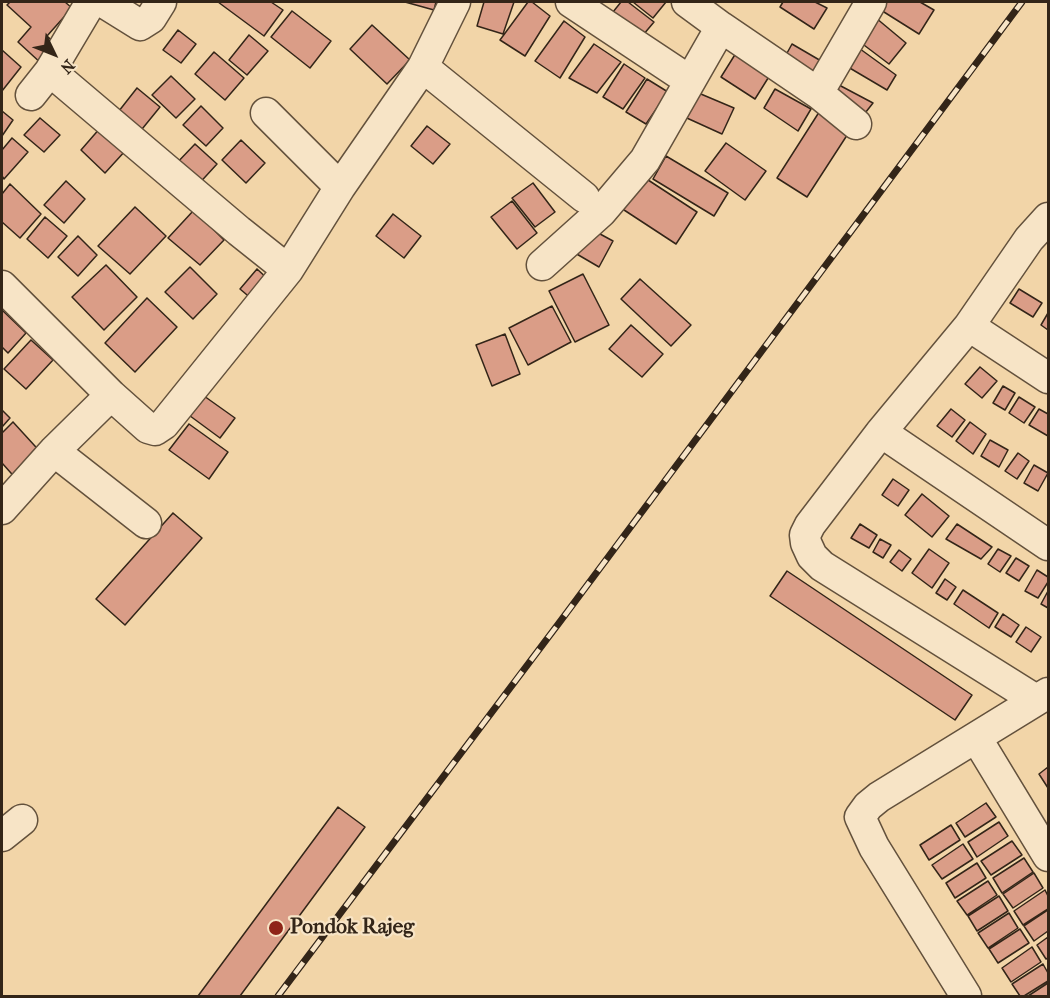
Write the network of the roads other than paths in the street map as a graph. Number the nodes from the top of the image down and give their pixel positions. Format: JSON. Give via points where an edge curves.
{"nodes":[{"id":1,"x":91,"y":2,"type":"edge"},
{"id":2,"x":103,"y":2,"type":"edge"},
{"id":3,"x":161,"y":2,"type":"edge"},
{"id":4,"x":455,"y":2,"type":"edge"},
{"id":5,"x":571,"y":2,"type":"edge"},
{"id":6,"x":687,"y":2,"type":"edge"},
{"id":7,"x":871,"y":2,"type":"edge"},
{"id":8,"x":721,"y":27,"type":"junction"},
{"id":9,"x":423,"y":67,"type":"junction"},
{"id":10,"x":50,"y":70,"type":"junction"},
{"id":11,"x":690,"y":81,"type":"junction"},
{"id":12,"x":818,"y":93,"type":"junction"},
{"id":13,"x":31,"y":95,"type":"dead end"},
{"id":14,"x":266,"y":113,"type":"dead end"},
{"id":15,"x":856,"y":124,"type":"dead end"},
{"id":16,"x":340,"y":187,"type":"junction"},
{"id":17,"x":584,"y":197,"type":"dead end"},
{"id":18,"x":1048,"y":218,"type":"edge"},
{"id":19,"x":542,"y":265,"type":"dead end"},
{"id":20,"x":288,"y":270,"type":"junction"},
{"id":21,"x":2,"y":286,"type":"edge"},
{"id":22,"x":969,"y":326,"type":"junction"},
{"id":23,"x":1048,"y":378,"type":"edge"},
{"id":24,"x":111,"y":395,"type":"junction"},
{"id":25,"x":881,"y":432,"type":"junction"},
{"id":26,"x":54,"y":451,"type":"junction"},
{"id":27,"x":2,"y":509,"type":"edge"},
{"id":28,"x":146,"y":523,"type":"dead end"},
{"id":29,"x":1048,"y":545,"type":"edge"},
{"id":30,"x":1042,"y":697,"type":"edge"},
{"id":31,"x":977,"y":739,"type":"junction"},
{"id":32,"x":1048,"y":856,"type":"edge"},
{"id":33,"x":966,"y":996,"type":"edge"}],
"edges":[{"from":1,"to":10,"type":"street"},
{"from":2,"to":3,"type":"street","via":[[140,25],[151,18]]},
{"from":4,"to":9,"type":"street"},
{"from":5,"to":11,"type":"street"},
{"from":6,"to":8,"type":"street"},
{"from":7,"to":12,"type":"street"},
{"from":8,"to":11,"type":"street"},
{"from":8,"to":12,"type":"street"},
{"from":9,"to":16,"type":"street"},
{"from":9,"to":17,"type":"street"},
{"from":10,"to":13,"type":"street"},
{"from":10,"to":20,"type":"street"},
{"from":11,"to":19,"type":"street","via":[[645,160],[601,212]]},
{"from":12,"to":15,"type":"street"},
{"from":14,"to":16,"type":"street"},
{"from":16,"to":20,"type":"street"},
{"from":18,"to":22,"type":"street"},
{"from":20,"to":24,"type":"street","via":[[164,424],[155,430],[148,428]]},
{"from":21,"to":24,"type":"street"},
{"from":22,"to":23,"type":"street"},
{"from":22,"to":25,"type":"street"},
{"from":24,"to":26,"type":"street"},
{"from":25,"to":29,"type":"street"},
{"from":25,"to":30,"type":"street","via":[[810,525],[805,535],[812,555],[822,566]]},
{"from":26,"to":27,"type":"street"},
{"from":26,"to":28,"type":"street"},
{"from":30,"to":31,"type":"street"},
{"from":31,"to":32,"type":"street"},
{"from":31,"to":33,"type":"street","via":[[879,797],[861,817],[874,847]]}]}
